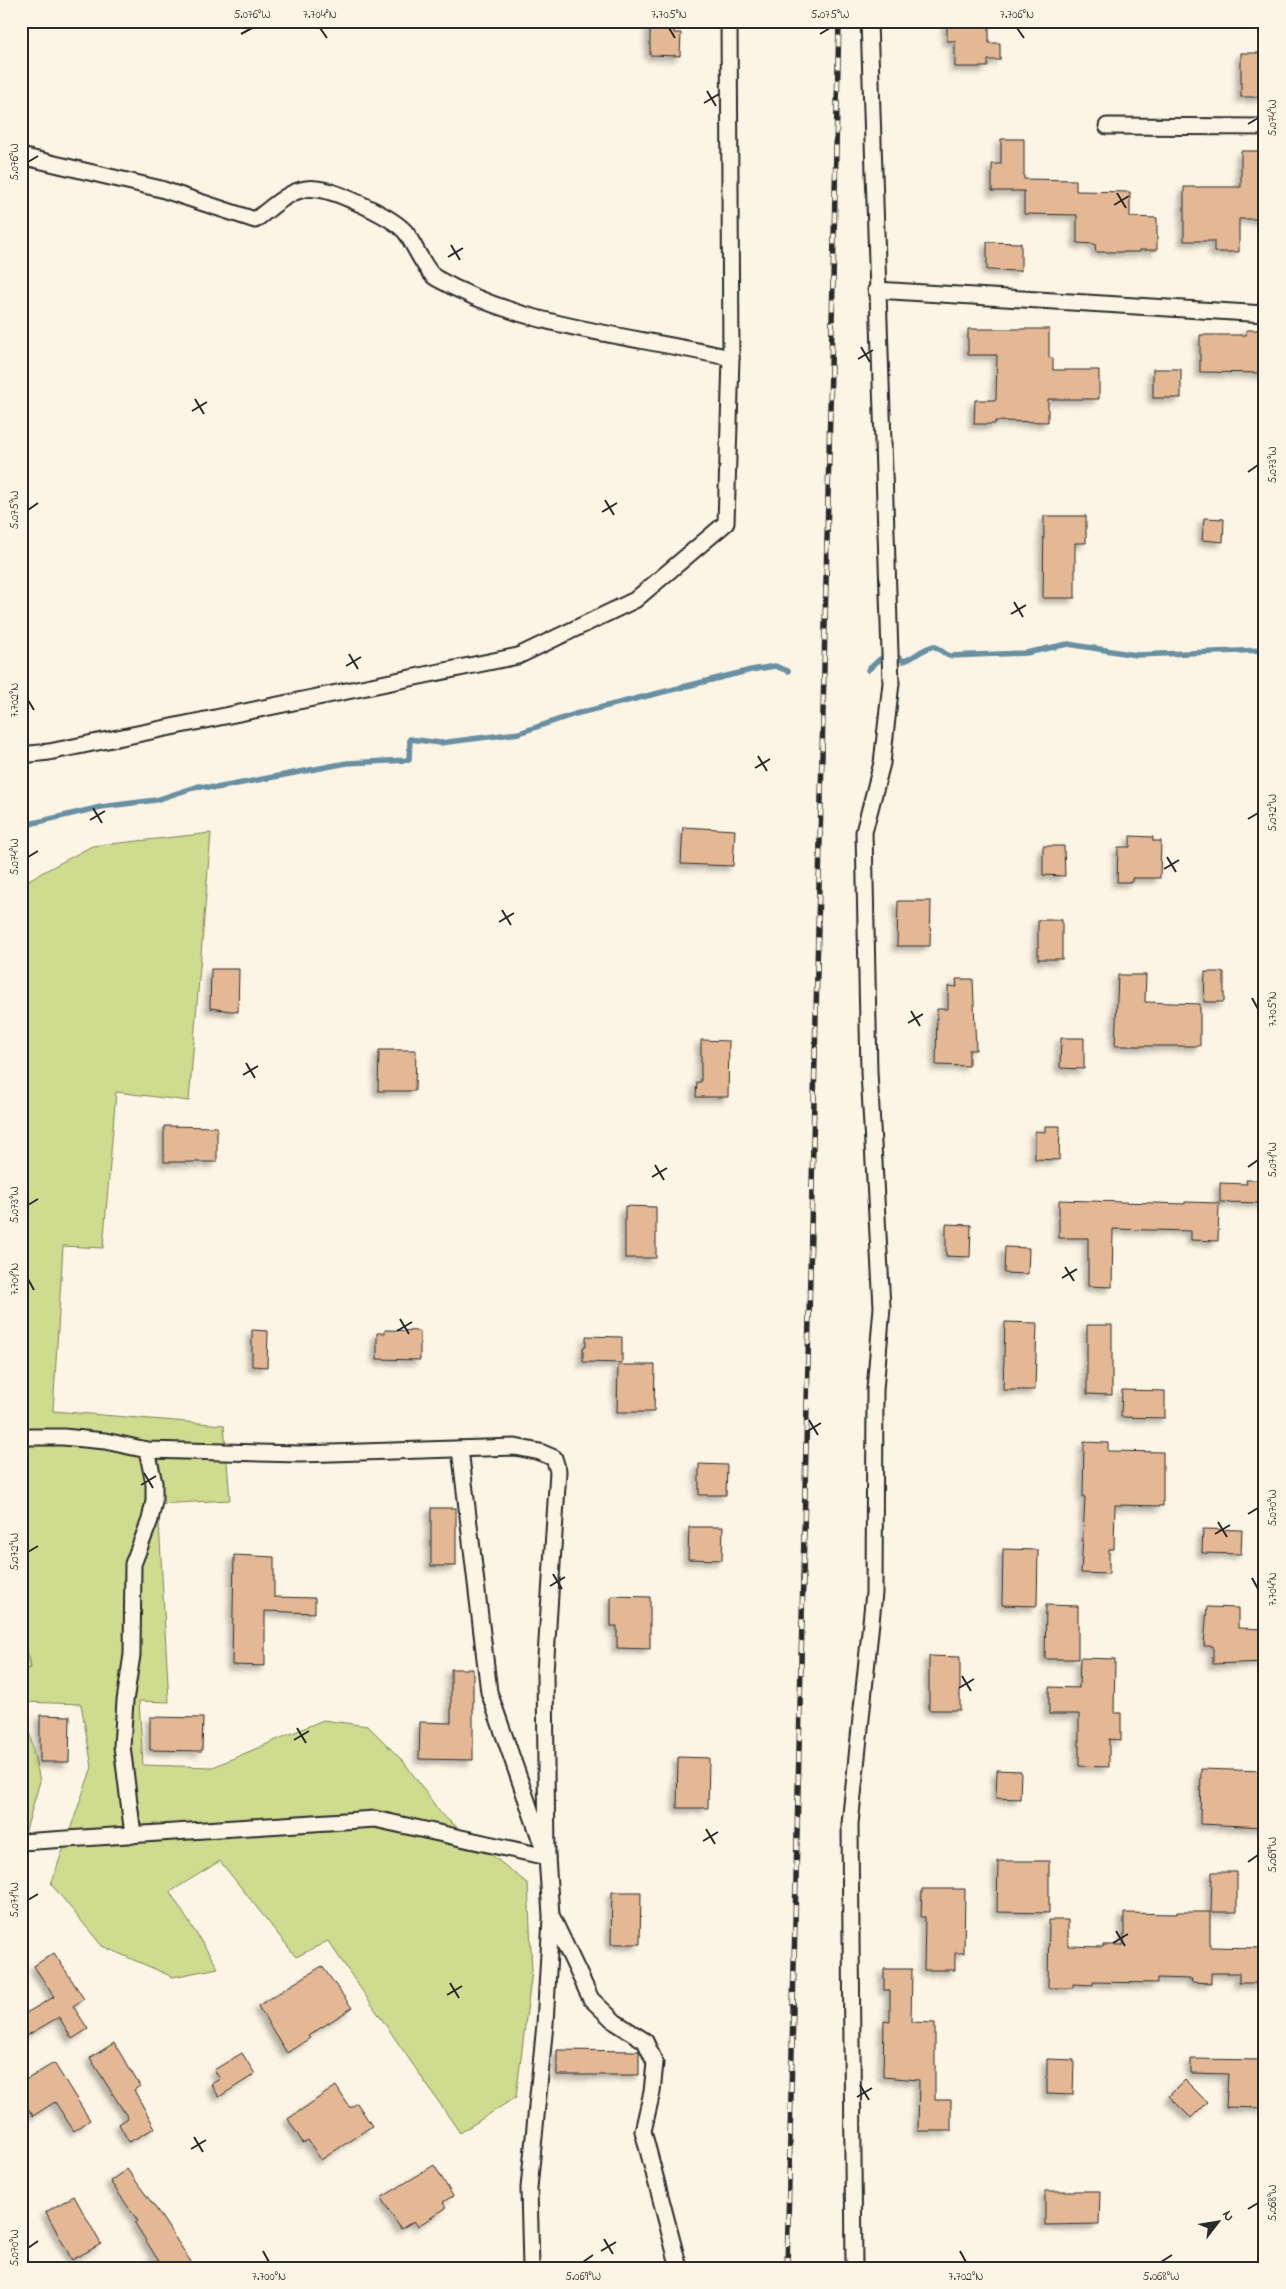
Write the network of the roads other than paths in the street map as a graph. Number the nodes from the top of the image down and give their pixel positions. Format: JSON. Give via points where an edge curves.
{"nodes":[{"id":1,"x":729,"y":21,"type":"edge"},
{"id":2,"x":869,"y":21,"type":"edge"},
{"id":3,"x":1107,"y":126,"type":"dead end"},
{"id":4,"x":1265,"y":127,"type":"edge"},
{"id":5,"x":21,"y":156,"type":"edge"},
{"id":6,"x":876,"y":290,"type":"junction"},
{"id":7,"x":1265,"y":314,"type":"edge"},
{"id":8,"x":730,"y":358,"type":"junction"},
{"id":9,"x":21,"y":755,"type":"edge"},
{"id":10,"x":21,"y":1437,"type":"edge"},
{"id":11,"x":460,"y":1449,"type":"junction"},
{"id":12,"x":147,"y":1450,"type":"junction"},
{"id":13,"x":133,"y":1835,"type":"junction"},
{"id":14,"x":21,"y":1842,"type":"edge"},
{"id":15,"x":547,"y":1858,"type":"junction"},
{"id":16,"x":551,"y":1915,"type":"junction"},
{"id":17,"x":531,"y":2268,"type":"edge"},
{"id":18,"x":679,"y":2268,"type":"edge"},
{"id":19,"x":854,"y":2268,"type":"edge"}],
"edges":[{"from":1,"to":8,"type":"street"},
{"from":2,"to":6,"type":"street"},
{"from":3,"to":4,"type":"street"},
{"from":5,"to":8,"type":"street","via":[[161,189],[255,220],[290,193],[316,188],[366,205],[406,232],[434,277],[515,313]]},
{"from":6,"to":7,"type":"street"},
{"from":6,"to":19,"type":"street","via":[[891,683],[882,762],[864,832],[869,1072],[882,1307],[875,1390],[874,1593],[850,1824]]},
{"from":8,"to":9,"type":"street","via":[[726,523],[634,600],[518,656],[49,752]]},
{"from":10,"to":12,"type":"street","via":[[105,1441]]},
{"from":11,"to":12,"type":"street","via":[[300,1454]]},
{"from":11,"to":15,"type":"street","via":[[489,1692]]},
{"from":11,"to":15,"type":"street","via":[[515,1447],[540,1452],[554,1458],[558,1471],[544,1672]]},
{"from":12,"to":13,"type":"street","via":[[154,1482],[154,1501],[133,1564],[132,1655],[122,1746]]},
{"from":13,"to":14,"type":"street"},
{"from":13,"to":15,"type":"street","via":[[375,1819]]},
{"from":15,"to":16,"type":"street"},
{"from":16,"to":17,"type":"street","via":[[545,2024],[529,2188]]},
{"from":16,"to":18,"type":"street","via":[[591,1999],[615,2022],[645,2041],[655,2063],[643,2131]]}]}
